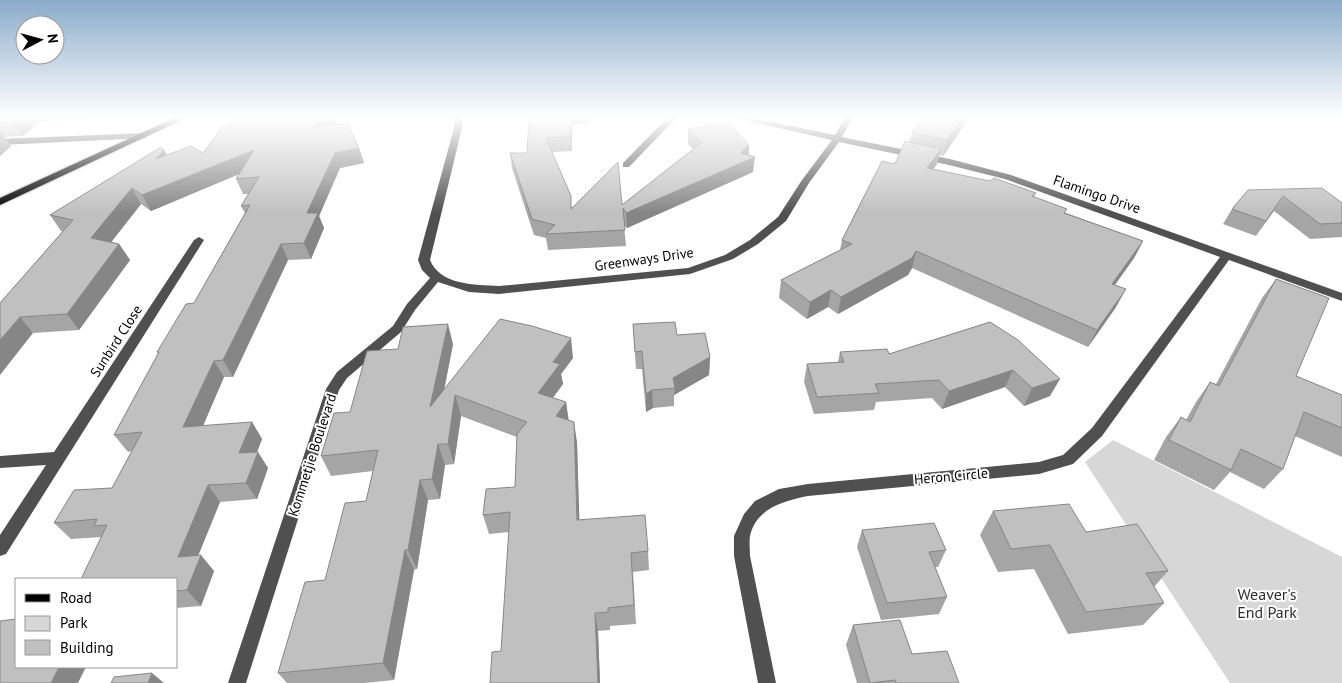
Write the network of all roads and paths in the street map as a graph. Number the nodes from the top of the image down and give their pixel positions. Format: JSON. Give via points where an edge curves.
{"nodes":[{"id":1,"x":115,"y":149,"type":"edge"},
{"id":2,"x":453,"y":149,"type":"edge"},
{"id":3,"x":642,"y":149,"type":"edge"},
{"id":4,"x":830,"y":149,"type":"edge"},
{"id":5,"x":886,"y":149,"type":"edge"},
{"id":6,"x":626,"y":165,"type":"dead end"},
{"id":7,"x":0,"y":202,"type":"edge"},
{"id":8,"x":199,"y":240,"type":"dead end"},
{"id":9,"x":1227,"y":255,"type":"junction"},
{"id":10,"x":436,"y":278,"type":"junction"},
{"id":11,"x":1342,"y":297,"type":"edge"},
{"id":12,"x":58,"y":458,"type":"junction"},
{"id":13,"x":0,"y":462,"type":"edge"},
{"id":14,"x":0,"y":549,"type":"edge"},
{"id":15,"x":237,"y":683,"type":"edge"},
{"id":16,"x":767,"y":683,"type":"edge"}],
"edges":[{"from":1,"to":7,"type":"main road"},
{"from":2,"to":10,"type":"street","via":[[424,260]]},
{"from":3,"to":6,"type":"street"},
{"from":4,"to":10,"type":"street","name":"Greenways Drive","via":[[782,219],[729,257],[690,271],[499,290],[469,288]]},
{"from":5,"to":9,"type":"street","name":"Flamingo Drive","via":[[1008,177]]},
{"from":8,"to":12,"type":"street","name":"Sunbird Close"},
{"from":9,"to":11,"type":"street","name":"Flamingo Drive"},
{"from":9,"to":16,"type":"street","name":"Heron Circle","via":[[1097,432],[1068,460],[1038,468],[808,490],[779,495],[760,506],[742,536],[742,556]]},
{"from":10,"to":15,"type":"street","name":"Kommetjie Boulevard","via":[[397,329],[342,376],[333,389]]},
{"from":12,"to":13,"type":"street"},
{"from":12,"to":14,"type":"street","name":"Sunbird Close"}]}
